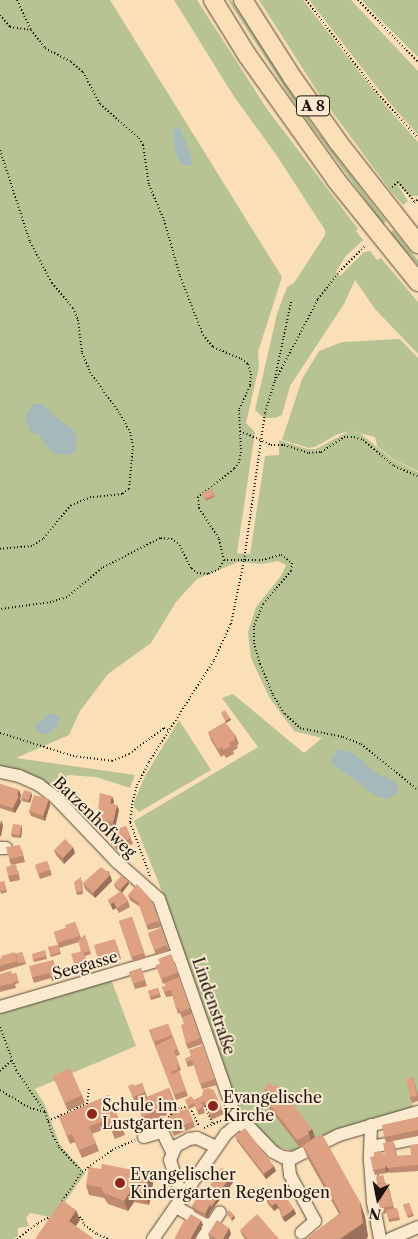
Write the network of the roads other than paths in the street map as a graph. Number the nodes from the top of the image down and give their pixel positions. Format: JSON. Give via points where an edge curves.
{"nodes":[{"id":1,"x":213,"y":0,"type":"edge"},
{"id":2,"x":243,"y":0,"type":"edge"},
{"id":3,"x":418,"y":244,"type":"edge"},
{"id":4,"x":418,"y":282,"type":"edge"},
{"id":5,"x":0,"y":772,"type":"edge"},
{"id":6,"x":159,"y":900,"type":"joint"},
{"id":7,"x":179,"y":954,"type":"junction"},
{"id":8,"x":0,"y":1007,"type":"edge"},
{"id":9,"x":418,"y":1112,"type":"edge"},
{"id":10,"x":237,"y":1120,"type":"junction"},
{"id":11,"x":371,"y":1125,"type":"junction"},
{"id":12,"x":144,"y":1137,"type":"road end"},
{"id":13,"x":418,"y":1138,"type":"edge"},
{"id":14,"x":216,"y":1147,"type":"junction"},
{"id":15,"x":370,"y":1147,"type":"junction"},
{"id":16,"x":172,"y":1152,"type":"junction"},
{"id":17,"x":288,"y":1158,"type":"junction"},
{"id":18,"x":179,"y":1202,"type":"junction"},
{"id":19,"x":220,"y":1212,"type":"dead end"},
{"id":20,"x":210,"y":1226,"type":"junction"},
{"id":21,"x":418,"y":1227,"type":"edge"},
{"id":22,"x":301,"y":1233,"type":"dead end"},
{"id":23,"x":153,"y":1239,"type":"edge"},
{"id":24,"x":202,"y":1239,"type":"edge"},
{"id":25,"x":380,"y":1239,"type":"edge"},
{"id":26,"x":390,"y":1239,"type":"edge"}],
"edges":[{"from":1,"to":4,"type":"highway","number":"A 8","via":[[336,180]]},
{"from":2,"to":3,"type":"highway","number":"A 8","via":[[338,142]]},
{"from":5,"to":6,"type":"street","name":"Batzenhofweg","via":[[32,782],[56,798]]},
{"from":6,"to":7,"type":"street","name":"Lindenstraße"},
{"from":7,"to":8,"type":"street","name":"Seegasse"},
{"from":7,"to":10,"type":"street","name":"Lindenstraße"},
{"from":9,"to":11,"type":"street"},
{"from":10,"to":14,"type":"street"},
{"from":10,"to":17,"type":"street","via":[[250,1128],[273,1152]]},
{"from":11,"to":15,"type":"street"},
{"from":11,"to":17,"type":"street"},
{"from":12,"to":16,"type":"street","via":[[159,1127]]},
{"from":13,"to":15,"type":"street"},
{"from":14,"to":16,"type":"street","via":[[197,1138],[176,1146]]},
{"from":14,"to":18,"type":"street"},
{"from":15,"to":25,"type":"street","via":[[373,1202]]},
{"from":16,"to":18,"type":"street","via":[[171,1166]]},
{"from":17,"to":22,"type":"street","via":[[290,1176],[315,1221]]},
{"from":18,"to":20,"type":"street"},
{"from":18,"to":23,"type":"street"},
{"from":19,"to":20,"type":"street"},
{"from":20,"to":24,"type":"street"},
{"from":21,"to":26,"type":"street"}]}
